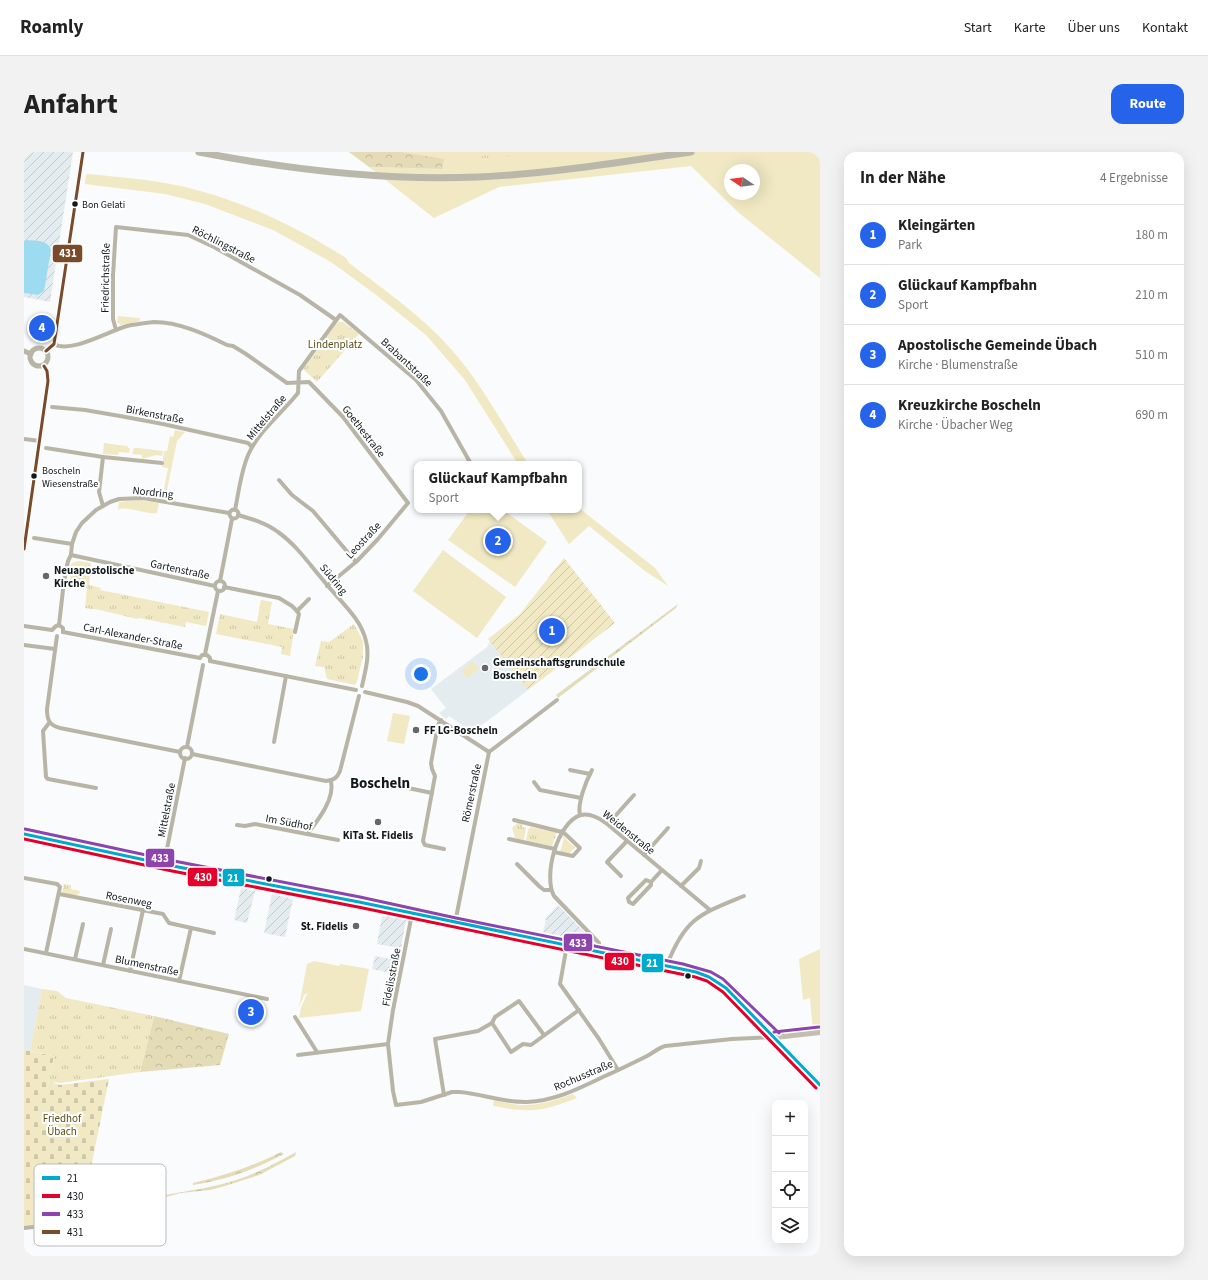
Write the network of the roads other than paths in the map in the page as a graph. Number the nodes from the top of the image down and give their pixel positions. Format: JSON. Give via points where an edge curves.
{"nodes":[{"id":1,"x":83,"y":152,"type":"edge"},
{"id":2,"x":199,"y":152,"type":"edge"},
{"id":3,"x":691,"y":152,"type":"edge"},
{"id":4,"x":116,"y":227,"type":"joint"},
{"id":5,"x":336,"y":320,"type":"junction"},
{"id":6,"x":116,"y":330,"type":"junction"},
{"id":7,"x":54,"y":344,"type":"junction"},
{"id":8,"x":24,"y":351,"type":"edge"},
{"id":9,"x":46,"y":351,"type":"junction"},
{"id":10,"x":31,"y":354,"type":"junction"},
{"id":11,"x":44,"y":366,"type":"junction"},
{"id":12,"x":299,"y":382,"type":"junction"},
{"id":13,"x":52,"y":407,"type":"dead end"},
{"id":14,"x":24,"y":439,"type":"edge"},
{"id":15,"x":40,"y":441,"type":"junction"},
{"id":16,"x":46,"y":448,"type":"dead end"},
{"id":17,"x":252,"y":448,"type":"junction"},
{"id":18,"x":103,"y":457,"type":"junction"},
{"id":19,"x":469,"y":461,"type":"edge"},
{"id":20,"x":162,"y":463,"type":"dead end"},
{"id":21,"x":279,"y":480,"type":"dead end"},
{"id":22,"x":408,"y":503,"type":"joint"},
{"id":23,"x":103,"y":506,"type":"junction"},
{"id":24,"x":235,"y":510,"type":"junction"},
{"id":25,"x":229,"y":513,"type":"junction"},
{"id":26,"x":238,"y":515,"type":"junction"},
{"id":27,"x":232,"y":519,"type":"junction"},
{"id":28,"x":34,"y":538,"type":"dead end"},
{"id":29,"x":72,"y":544,"type":"junction"},
{"id":30,"x":24,"y":549,"type":"edge"},
{"id":31,"x":71,"y":555,"type":"junction"},
{"id":32,"x":356,"y":562,"type":"junction"},
{"id":33,"x":220,"y":581,"type":"junction"},
{"id":34,"x":215,"y":586,"type":"junction"},
{"id":35,"x":327,"y":586,"type":"junction"},
{"id":36,"x":224,"y":587,"type":"junction"},
{"id":37,"x":218,"y":591,"type":"junction"},
{"id":38,"x":309,"y":599,"type":"dead end"},
{"id":39,"x":297,"y":611,"type":"junction"},
{"id":40,"x":24,"y":626,"type":"edge"},
{"id":41,"x":59,"y":626,"type":"junction"},
{"id":42,"x":52,"y":630,"type":"junction"},
{"id":43,"x":63,"y":632,"type":"junction"},
{"id":44,"x":296,"y":632,"type":"dead end"},
{"id":45,"x":57,"y":636,"type":"junction"},
{"id":46,"x":24,"y":645,"type":"edge"},
{"id":47,"x":56,"y":649,"type":"junction"},
{"id":48,"x":206,"y":654,"type":"junction"},
{"id":49,"x":200,"y":658,"type":"junction"},
{"id":50,"x":210,"y":661,"type":"junction"},
{"id":51,"x":203,"y":665,"type":"junction"},
{"id":52,"x":286,"y":676,"type":"junction"},
{"id":53,"x":362,"y":686,"type":"junction"},
{"id":54,"x":356,"y":690,"type":"junction"},
{"id":55,"x":366,"y":692,"type":"junction"},
{"id":56,"x":359,"y":696,"type":"junction"},
{"id":57,"x":557,"y":700,"type":"dead end"},
{"id":58,"x":441,"y":720,"type":"junction"},
{"id":59,"x":49,"y":723,"type":"junction"},
{"id":60,"x":274,"y":742,"type":"dead end"},
{"id":61,"x":187,"y":747,"type":"junction"},
{"id":62,"x":180,"y":752,"type":"junction"},
{"id":63,"x":489,"y":752,"type":"junction"},
{"id":64,"x":192,"y":754,"type":"junction"},
{"id":65,"x":185,"y":758,"type":"junction"},
{"id":66,"x":570,"y":770,"type":"dead end"},
{"id":67,"x":331,"y":780,"type":"junction"},
{"id":68,"x":534,"y":782,"type":"dead end"},
{"id":69,"x":389,"y":784,"type":"dead end"},
{"id":70,"x":96,"y":788,"type":"dead end"},
{"id":71,"x":432,"y":793,"type":"junction"},
{"id":72,"x":634,"y":795,"type":"dead end"},
{"id":73,"x":581,"y":798,"type":"junction"},
{"id":74,"x":580,"y":815,"type":"junction"},
{"id":75,"x":514,"y":820,"type":"dead end"},
{"id":76,"x":608,"y":824,"type":"junction"},
{"id":77,"x":237,"y":825,"type":"dead end"},
{"id":78,"x":668,"y":828,"type":"dead end"},
{"id":79,"x":562,"y":832,"type":"junction"},
{"id":80,"x":24,"y":834,"type":"edge"},
{"id":81,"x":308,"y":834,"type":"junction"},
{"id":82,"x":509,"y":839,"type":"dead end"},
{"id":83,"x":338,"y":840,"type":"dead end"},
{"id":84,"x":627,"y":841,"type":"junction"},
{"id":85,"x":444,"y":849,"type":"dead end"},
{"id":86,"x":555,"y":850,"type":"junction"},
{"id":87,"x":644,"y":855,"type":"junction"},
{"id":88,"x":701,"y":861,"type":"dead end"},
{"id":89,"x":164,"y":864,"type":"junction"},
{"id":90,"x":517,"y":864,"type":"dead end"},
{"id":91,"x":662,"y":870,"type":"junction"},
{"id":92,"x":621,"y":876,"type":"dead end"},
{"id":93,"x":24,"y":878,"type":"edge"},
{"id":94,"x":651,"y":882,"type":"junction"},
{"id":95,"x":681,"y":886,"type":"junction"},
{"id":96,"x":550,"y":890,"type":"junction"},
{"id":97,"x":59,"y":894,"type":"junction"},
{"id":98,"x":744,"y":896,"type":"dead end"},
{"id":99,"x":143,"y":910,"type":"junction"},
{"id":100,"x":710,"y":910,"type":"junction"},
{"id":101,"x":412,"y":914,"type":"junction"},
{"id":102,"x":455,"y":923,"type":"junction"},
{"id":103,"x":83,"y":924,"type":"dead end"},
{"id":104,"x":191,"y":928,"type":"junction"},
{"id":105,"x":111,"y":929,"type":"dead end"},
{"id":106,"x":214,"y":933,"type":"dead end"},
{"id":107,"x":567,"y":945,"type":"junction"},
{"id":108,"x":24,"y":949,"type":"edge"},
{"id":109,"x":598,"y":951,"type":"junction"},
{"id":110,"x":46,"y":953,"type":"junction"},
{"id":111,"x":75,"y":959,"type":"junction"},
{"id":112,"x":103,"y":965,"type":"junction"},
{"id":113,"x":667,"y":965,"type":"junction"},
{"id":114,"x":130,"y":971,"type":"junction"},
{"id":115,"x":179,"y":981,"type":"junction"},
{"id":116,"x":267,"y":999,"type":"dead end"},
{"id":117,"x":579,"y":1010,"type":"junction"},
{"id":118,"x":295,"y":1017,"type":"dead end"},
{"id":119,"x":492,"y":1023,"type":"junction"},
{"id":120,"x":820,"y":1032,"type":"edge"},
{"id":121,"x":544,"y":1035,"type":"junction"},
{"id":122,"x":775,"y":1037,"type":"junction"},
{"id":123,"x":388,"y":1044,"type":"junction"},
{"id":124,"x":318,"y":1052,"type":"junction"},
{"id":125,"x":298,"y":1055,"type":"dead end"},
{"id":126,"x":618,"y":1070,"type":"junction"},
{"id":127,"x":820,"y":1085,"type":"edge"},
{"id":128,"x":444,"y":1094,"type":"junction"},
{"id":129,"x":396,"y":1105,"type":"joint"},
{"id":130,"x":34,"y":1227,"type":"edge"},
{"id":131,"x":24,"y":1228,"type":"edge"}],
"edges":[{"from":1,"to":7,"type":"street"},
{"from":2,"to":3,"type":"main road","via":[[322,172],[418,178],[532,174]]},
{"from":4,"to":5,"type":"street","name":"Röchlingstraße","via":[[188,235],[257,270]]},
{"from":4,"to":6,"type":"street","name":"Friedrichstraße","via":[[113,319]]},
{"from":5,"to":12,"type":"street","via":[[299,371]]},
{"from":5,"to":19,"type":"street","name":"Brabantstraße","via":[[340,315],[415,380],[441,411]]},
{"from":6,"to":7,"type":"street","name":"Goethestraße","via":[[67,346]]},
{"from":6,"to":12,"type":"street","name":"Goethestraße","via":[[156,322],[181,327],[233,346],[287,383]]},
{"from":7,"to":9,"type":"street"},
{"from":8,"to":10,"type":"street"},
{"from":9,"to":10,"type":"street","via":[[38,348]]},
{"from":9,"to":11,"type":"street","via":[[49,359]]},
{"from":10,"to":11,"type":"street","via":[[33,364],[38,367]]},
{"from":11,"to":15,"type":"street","via":[[48,381]]},
{"from":12,"to":17,"type":"street","name":"Mittelstraße","via":[[298,393]]},
{"from":12,"to":22,"type":"street","name":"Goethestraße","via":[[309,382],[343,417]]},
{"from":13,"to":17,"type":"street","name":"Birkenstraße","via":[[85,410],[163,424],[248,443]]},
{"from":14,"to":15,"type":"street"},
{"from":15,"to":30,"type":"street"},
{"from":16,"to":18,"type":"street"},
{"from":17,"to":24,"type":"street","name":"Mittelstraße","via":[[242,475]]},
{"from":18,"to":20,"type":"street"},
{"from":18,"to":23,"type":"street","via":[[99,492]]},
{"from":21,"to":32,"type":"street","via":[[292,495],[313,511]]},
{"from":22,"to":32,"type":"street","name":"Leostraße"},
{"from":23,"to":25,"type":"street","name":"Nordring","via":[[122,498],[143,498]]},
{"from":23,"to":29,"type":"street","name":"Nordring","via":[[82,523]]},
{"from":24,"to":25,"type":"street"},
{"from":24,"to":26,"type":"street"},
{"from":25,"to":27,"type":"street"},
{"from":26,"to":27,"type":"street"},
{"from":26,"to":35,"type":"street","name":"Südring","via":[[270,527],[284,536],[297,548]]},
{"from":27,"to":33,"type":"street"},
{"from":28,"to":29,"type":"street"},
{"from":29,"to":31,"type":"street","name":"Nordring"},
{"from":31,"to":34,"type":"street","name":"Gartenstraße"},
{"from":31,"to":41,"type":"street","name":"Nordring","via":[[66,572]]},
{"from":32,"to":35,"type":"street","name":"Leostraße"},
{"from":33,"to":34,"type":"street","via":[[216,582]]},
{"from":33,"to":36,"type":"street"},
{"from":34,"to":37,"type":"street"},
{"from":35,"to":53,"type":"street","name":"Südring","via":[[356,619],[366,639],[368,654]]},
{"from":36,"to":37,"type":"street"},
{"from":36,"to":39,"type":"street","via":[[279,598]]},
{"from":37,"to":48,"type":"street"},
{"from":38,"to":39,"type":"street"},
{"from":39,"to":44,"type":"street","via":[[299,614]]},
{"from":40,"to":42,"type":"street"},
{"from":41,"to":42,"type":"street"},
{"from":41,"to":43,"type":"street"},
{"from":42,"to":45,"type":"street"},
{"from":43,"to":45,"type":"street"},
{"from":43,"to":49,"type":"street","name":"Carl-Alexander-Straße"},
{"from":45,"to":47,"type":"street"},
{"from":46,"to":47,"type":"street"},
{"from":47,"to":59,"type":"street","via":[[47,709]]},
{"from":48,"to":49,"type":"street"},
{"from":48,"to":50,"type":"street"},
{"from":49,"to":51,"type":"street"},
{"from":50,"to":51,"type":"street"},
{"from":50,"to":52,"type":"street"},
{"from":51,"to":61,"type":"street"},
{"from":52,"to":54,"type":"street"},
{"from":52,"to":60,"type":"street"},
{"from":53,"to":54,"type":"street"},
{"from":53,"to":55,"type":"street"},
{"from":54,"to":56,"type":"street"},
{"from":55,"to":56,"type":"street"},
{"from":55,"to":58,"type":"street","via":[[407,702]]},
{"from":56,"to":67,"type":"street","via":[[340,771],[338,776]]},
{"from":57,"to":63,"type":"street","name":"Römerstraße"},
{"from":58,"to":63,"type":"street"},
{"from":58,"to":71,"type":"street","via":[[431,763],[435,776]]},
{"from":59,"to":62,"type":"street","via":[[60,728]]},
{"from":59,"to":70,"type":"street","via":[[43,731],[46,777]]},
{"from":61,"to":62,"type":"street","via":[[182,748]]},
{"from":61,"to":64,"type":"street"},
{"from":62,"to":65,"type":"street"},
{"from":63,"to":102,"type":"street","name":"Römerstraße"},
{"from":64,"to":65,"type":"street"},
{"from":64,"to":67,"type":"street"},
{"from":65,"to":89,"type":"street","name":"Mittelstraße"},
{"from":66,"to":73,"type":"street","via":[[591,772]]},
{"from":67,"to":81,"type":"street","via":[[333,787],[330,796]]},
{"from":68,"to":73,"type":"street","via":[[540,790]]},
{"from":69,"to":71,"type":"street"},
{"from":71,"to":85,"type":"street","via":[[422,840],[425,845]]},
{"from":72,"to":76,"type":"street"},
{"from":73,"to":74,"type":"street"},
{"from":74,"to":76,"type":"street","name":"Weidenstraße","via":[[598,817]]},
{"from":74,"to":79,"type":"street"},
{"from":75,"to":79,"type":"street"},
{"from":76,"to":84,"type":"street","name":"Weidenstraße"},
{"from":77,"to":81,"type":"street","name":"Im Südhof","via":[[256,824]]},
{"from":78,"to":87,"type":"street"},
{"from":79,"to":86,"type":"street"},
{"from":79,"to":86,"type":"street","via":[[580,848],[573,856]]},
{"from":80,"to":89,"type":"main road"},
{"from":81,"to":83,"type":"street","name":"Im Südhof"},
{"from":82,"to":86,"type":"street"},
{"from":84,"to":87,"type":"street","name":"Weidenstraße"},
{"from":84,"to":92,"type":"street","via":[[607,862]]},
{"from":86,"to":96,"type":"street","via":[[549,875]]},
{"from":87,"to":91,"type":"street","name":"Weidenstraße"},
{"from":88,"to":95,"type":"street","via":[[699,868]]},
{"from":89,"to":101,"type":"main road"},
{"from":90,"to":96,"type":"street","via":[[540,887]]},
{"from":91,"to":94,"type":"street"},
{"from":91,"to":95,"type":"street","name":"Weidenstraße"},
{"from":93,"to":97,"type":"street","via":[[57,884],[60,887]]},
{"from":94,"to":94,"type":"street","via":[[646,880],[628,898],[629,902],[633,904]]},
{"from":95,"to":100,"type":"street","name":"Weidenstraße"},
{"from":96,"to":109,"type":"street","via":[[599,943]]},
{"from":97,"to":99,"type":"street","name":"Rosenweg"},
{"from":97,"to":110,"type":"street"},
{"from":98,"to":100,"type":"street"},
{"from":99,"to":104,"type":"street","name":"Rosenweg","via":[[163,914],[169,923]]},
{"from":99,"to":114,"type":"street"},
{"from":100,"to":113,"type":"street","via":[[694,921],[682,934]]},
{"from":101,"to":102,"type":"main road"},
{"from":101,"to":123,"type":"street","name":"Fidelisstraße"},
{"from":102,"to":107,"type":"main road"},
{"from":103,"to":111,"type":"street"},
{"from":104,"to":106,"type":"street","name":"Rosenweg"},
{"from":104,"to":115,"type":"street"},
{"from":105,"to":112,"type":"street"},
{"from":107,"to":109,"type":"main road"},
{"from":107,"to":117,"type":"street","via":[[560,984]]},
{"from":108,"to":110,"type":"street","name":"Blumenstraße"},
{"from":109,"to":113,"type":"main road"},
{"from":110,"to":111,"type":"street","name":"Blumenstraße"},
{"from":111,"to":112,"type":"street","name":"Blumenstraße"},
{"from":112,"to":114,"type":"street","name":"Blumenstraße"},
{"from":113,"to":122,"type":"main road","via":[[696,972],[720,983]]},
{"from":114,"to":115,"type":"street","name":"Blumenstraße"},
{"from":115,"to":116,"type":"street","name":"Blumenstraße"},
{"from":117,"to":121,"type":"street"},
{"from":117,"to":126,"type":"street"},
{"from":118,"to":124,"type":"street"},
{"from":119,"to":121,"type":"street","via":[[510,1052],[523,1044],[532,1044]]},
{"from":119,"to":121,"type":"street","via":[[495,1017],[519,1001]]},
{"from":119,"to":128,"type":"street","via":[[478,1031],[435,1039]]},
{"from":120,"to":122,"type":"main road"},
{"from":122,"to":126,"type":"street","name":"Rochusstraße","via":[[665,1046]]},
{"from":122,"to":127,"type":"main road"},
{"from":123,"to":124,"type":"street"},
{"from":123,"to":129,"type":"street","name":"Fidelisstraße"},
{"from":124,"to":125,"type":"street"},
{"from":126,"to":128,"type":"street","name":"Rochusstraße","via":[[576,1090],[542,1100],[514,1101],[460,1092]]},
{"from":128,"to":129,"type":"street","name":"Rochusstraße","via":[[421,1102]]},
{"from":130,"to":131,"type":"street"}]}
